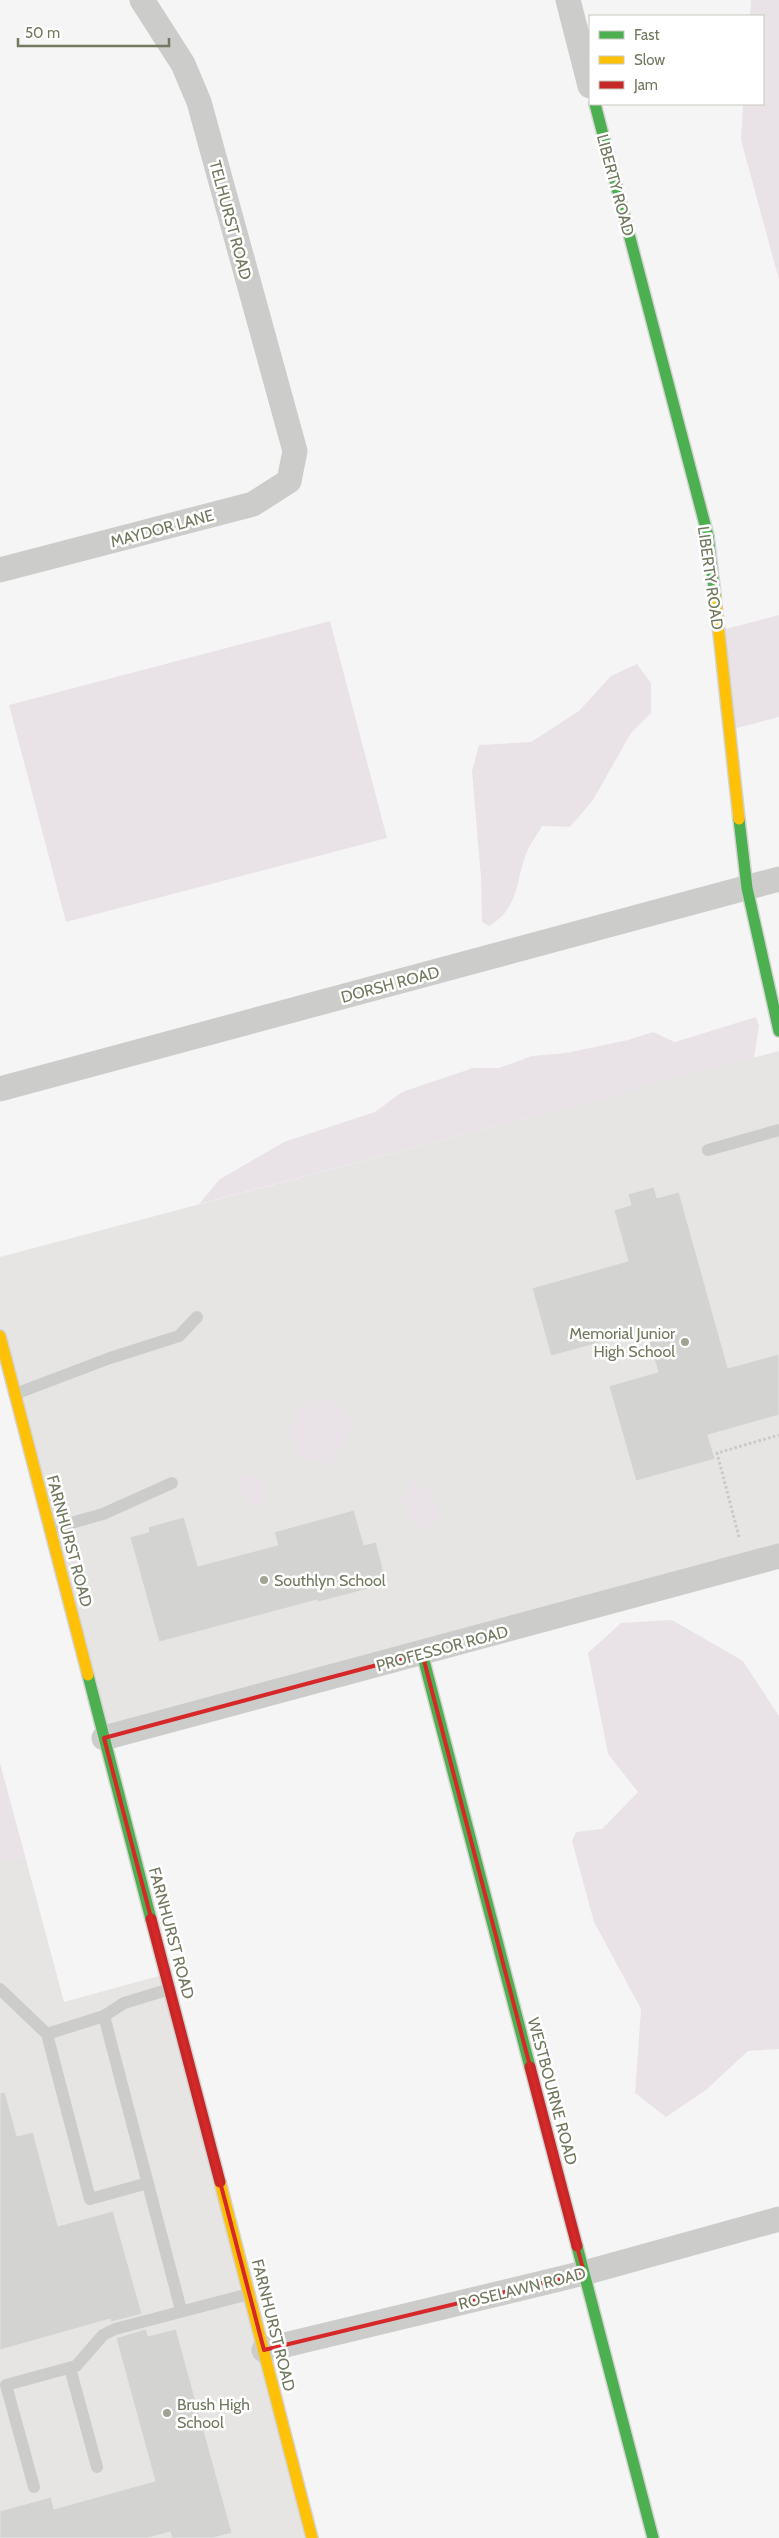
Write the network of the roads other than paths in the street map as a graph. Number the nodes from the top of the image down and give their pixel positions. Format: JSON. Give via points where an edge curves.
{"nodes":[{"id":1,"x":142,"y":0,"type":"edge"},
{"id":2,"x":568,"y":0,"type":"edge"},
{"id":3,"x":589,"y":82,"type":"edge"},
{"id":4,"x":595,"y":105,"type":"edge"},
{"id":5,"x":295,"y":451,"type":"joint"},
{"id":6,"x":0,"y":570,"type":"edge"},
{"id":7,"x":779,"y":879,"type":"edge"},
{"id":8,"x":747,"y":888,"type":"junction"},
{"id":9,"x":779,"y":1031,"type":"edge"},
{"id":10,"x":0,"y":1089,"type":"edge"},
{"id":11,"x":779,"y":1130,"type":"edge"},
{"id":12,"x":708,"y":1150,"type":"dead end"},
{"id":13,"x":197,"y":1317,"type":"dead end"},
{"id":14,"x":0,"y":1336,"type":"edge"},
{"id":15,"x":15,"y":1394,"type":"junction"},
{"id":16,"x":172,"y":1483,"type":"dead end"},
{"id":17,"x":50,"y":1529,"type":"junction"},
{"id":18,"x":779,"y":1556,"type":"edge"},
{"id":19,"x":422,"y":1653,"type":"junction"},
{"id":20,"x":104,"y":1738,"type":"junction"},
{"id":21,"x":170,"y":1989,"type":"junction"},
{"id":22,"x":0,"y":1990,"type":"edge"},
{"id":23,"x":104,"y":2016,"type":"junction"},
{"id":24,"x":47,"y":2034,"type":"junction"},
{"id":25,"x":148,"y":2183,"type":"junction"},
{"id":26,"x":779,"y":2219,"type":"edge"},
{"id":27,"x":584,"y":2273,"type":"junction"},
{"id":28,"x":249,"y":2294,"type":"junction"},
{"id":29,"x":181,"y":2310,"type":"junction"},
{"id":30,"x":264,"y":2350,"type":"junction"},
{"id":31,"x":70,"y":2368,"type":"junction"},
{"id":32,"x":97,"y":2467,"type":"dead end"},
{"id":33,"x":34,"y":2487,"type":"dead end"},
{"id":34,"x":312,"y":2538,"type":"edge"},
{"id":35,"x":652,"y":2538,"type":"edge"}],
"edges":[{"from":1,"to":5,"type":"street","name":"TELHURST ROAD","via":[[183,64],[199,102]]},
{"from":2,"to":3,"type":"street"},
{"from":4,"to":8,"type":"street","name":"LIBERTY ROAD","via":[[708,536]]},
{"from":5,"to":6,"type":"street","name":"MAYDOR LANE","via":[[289,481],[254,504]]},
{"from":7,"to":8,"type":"street","name":"DORSH ROAD"},
{"from":8,"to":9,"type":"street","name":"LIBERTY ROAD"},
{"from":8,"to":10,"type":"street","name":"DORSH ROAD"},
{"from":11,"to":12,"type":"lane"},
{"from":13,"to":15,"type":"lane","via":[[179,1336]]},
{"from":14,"to":15,"type":"street","name":"FARNHURST ROAD"},
{"from":15,"to":17,"type":"street","name":"FARNHURST ROAD"},
{"from":16,"to":17,"type":"lane","via":[[103,1514]]},
{"from":17,"to":20,"type":"street","name":"FARNHURST ROAD"},
{"from":18,"to":19,"type":"street","name":"PROFESSOR ROAD"},
{"from":19,"to":20,"type":"street","name":"PROFESSOR ROAD"},
{"from":19,"to":27,"type":"street","name":"WESTBOURNE ROAD"},
{"from":20,"to":21,"type":"street","name":"FARNHURST ROAD"},
{"from":21,"to":23,"type":"lane","via":[[124,2003]]},
{"from":21,"to":28,"type":"street","name":"FARNHURST ROAD"},
{"from":22,"to":24,"type":"lane"},
{"from":23,"to":24,"type":"lane"},
{"from":23,"to":25,"type":"lane"},
{"from":24,"to":25,"type":"lane","via":[[90,2199]]},
{"from":25,"to":29,"type":"lane"},
{"from":26,"to":27,"type":"street","name":"ROSELAWN ROAD"},
{"from":27,"to":30,"type":"street","name":"ROSELAWN ROAD"},
{"from":27,"to":35,"type":"street","name":"WESTBOURNE ROAD"},
{"from":28,"to":29,"type":"lane"},
{"from":28,"to":30,"type":"street","name":"FARNHURST ROAD"},
{"from":29,"to":31,"type":"lane","via":[[103,2335],[76,2366]]},
{"from":30,"to":34,"type":"street","name":"FARNHURST ROAD"},
{"from":31,"to":32,"type":"lane"},
{"from":31,"to":33,"type":"lane","via":[[6,2385]]}]}
